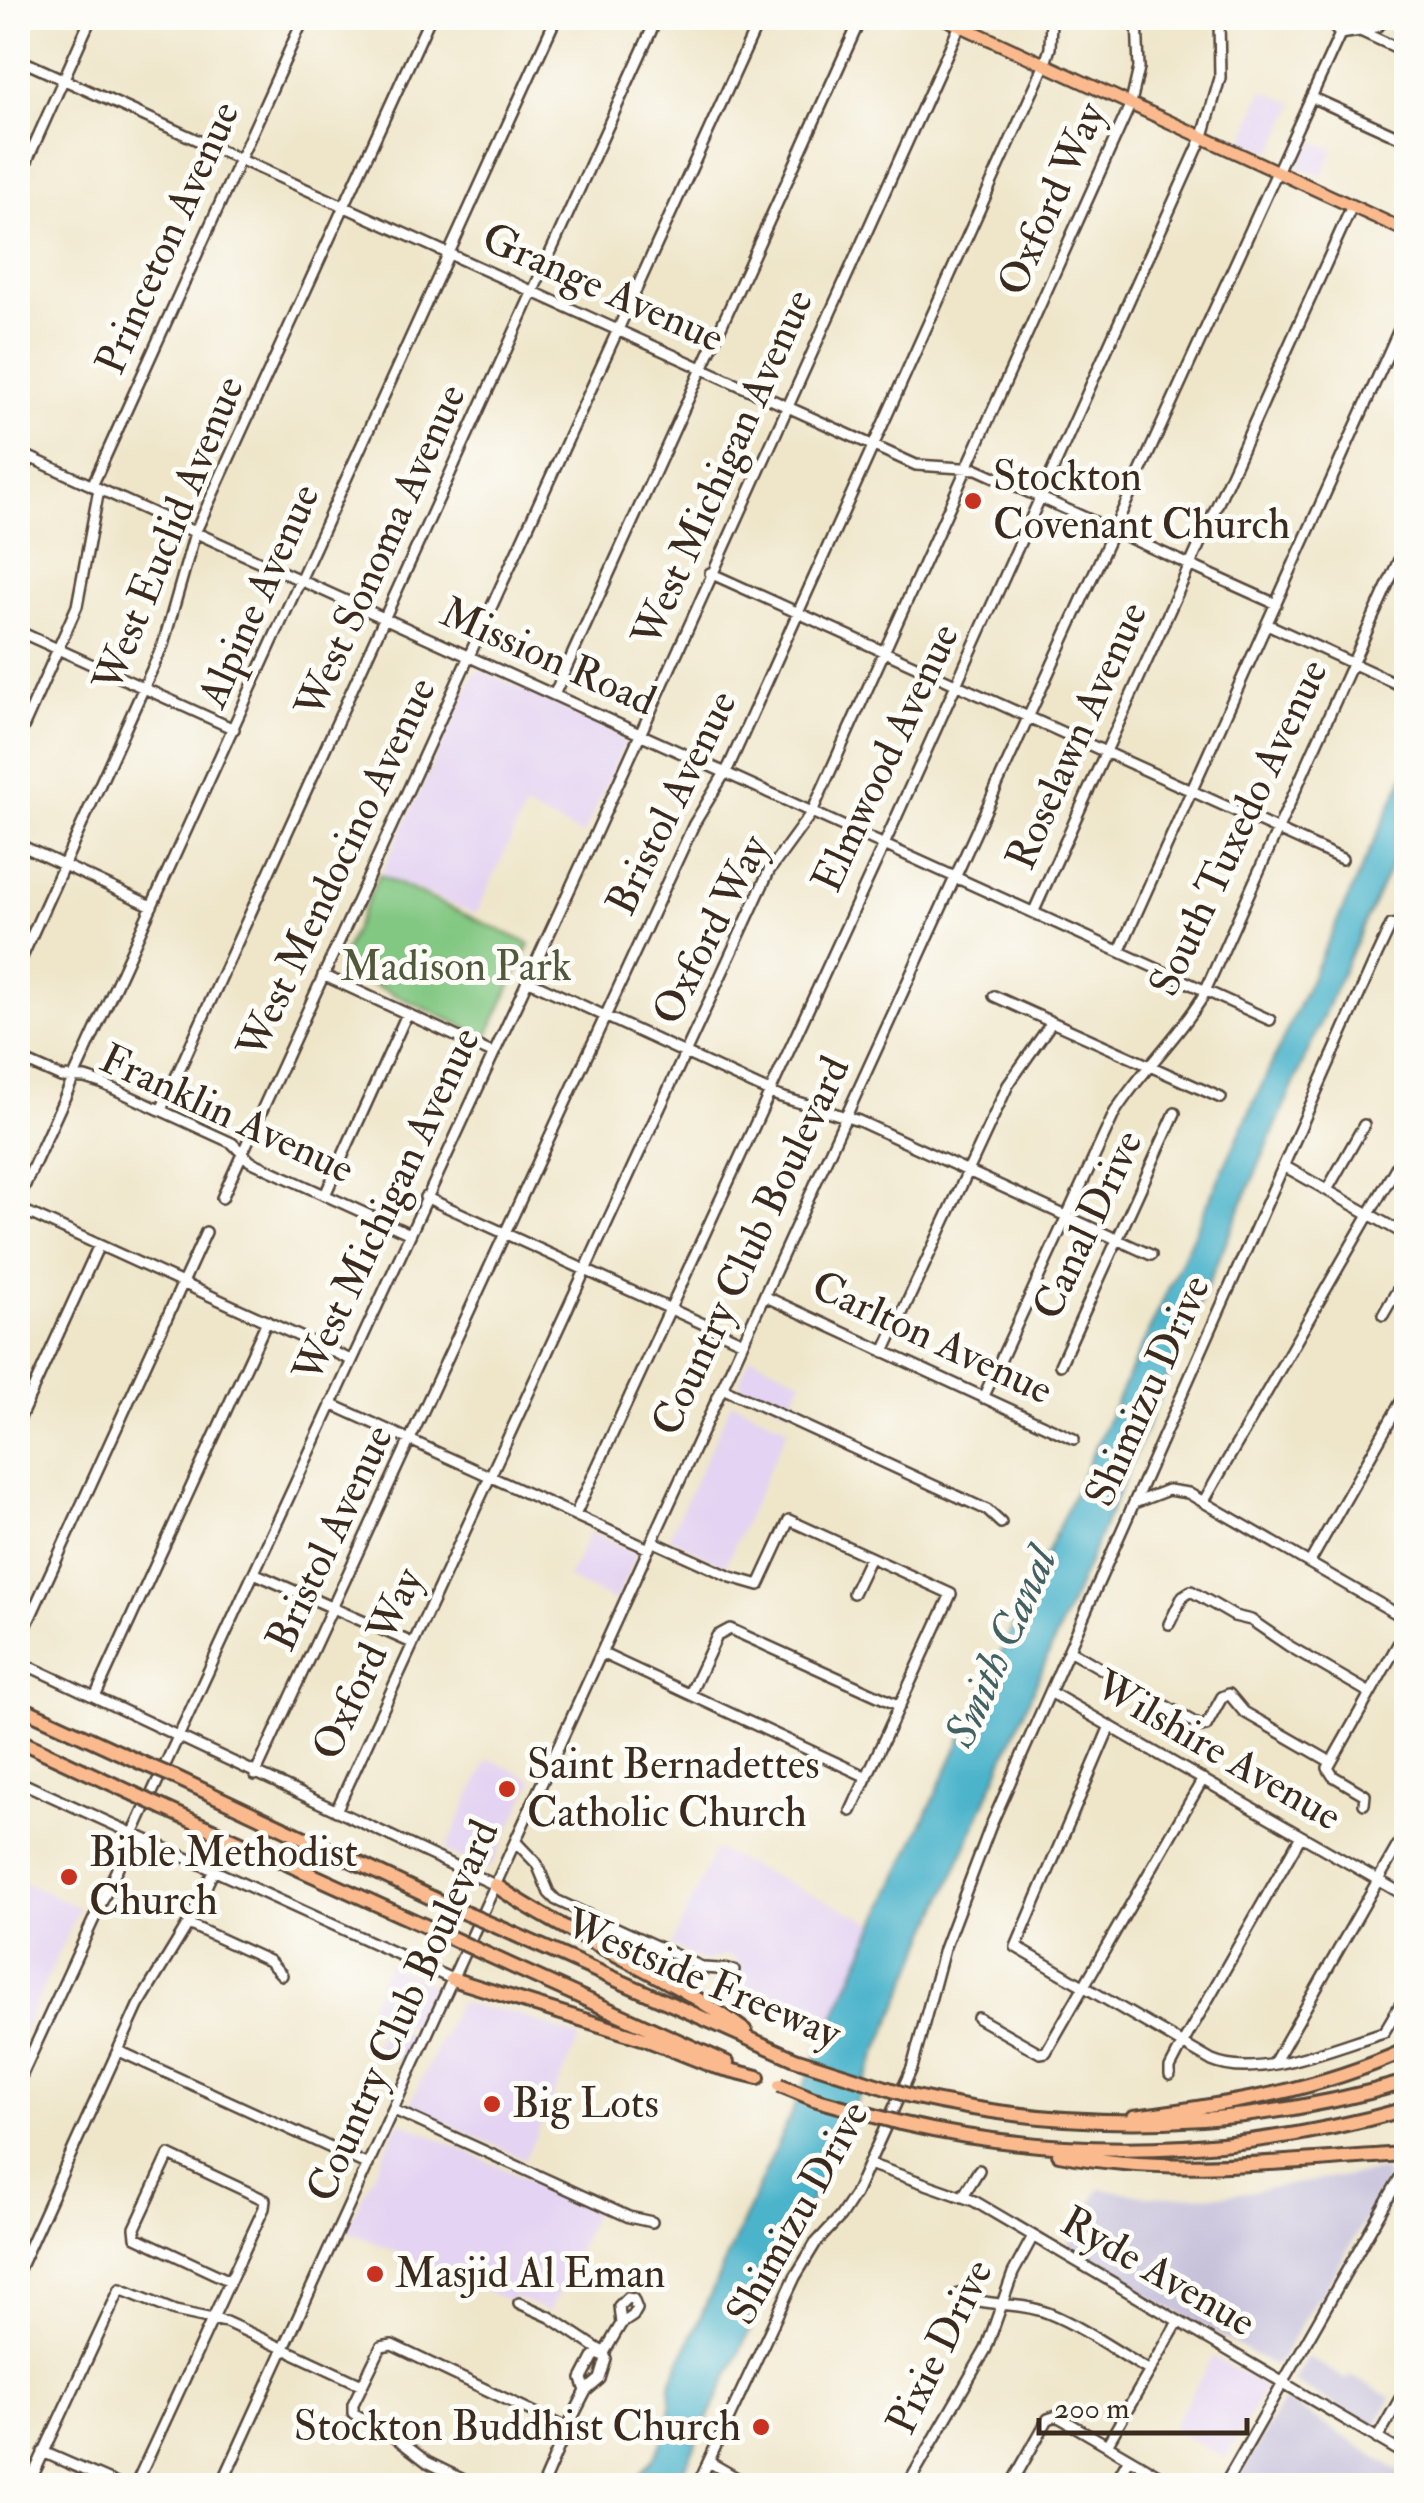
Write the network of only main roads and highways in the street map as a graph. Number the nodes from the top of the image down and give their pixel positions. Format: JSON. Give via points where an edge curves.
{"nodes":[{"id":1,"x":944,"y":18,"type":"edge"},
{"id":2,"x":1406,"y":231,"type":"edge"},
{"id":3,"x":18,"y":1706,"type":"edge"},
{"id":4,"x":18,"y":1740,"type":"edge"},
{"id":5,"x":495,"y":1885,"type":"road end"},
{"id":6,"x":452,"y":1979,"type":"road end"},
{"id":7,"x":762,"y":2044,"type":"junction"},
{"id":8,"x":1406,"y":2050,"type":"edge"},
{"id":9,"x":758,"y":2077,"type":"junction"},
{"id":10,"x":1406,"y":2082,"type":"edge"},
{"id":11,"x":1406,"y":2109,"type":"edge"},
{"id":12,"x":1096,"y":2122,"type":"junction"},
{"id":13,"x":1002,"y":2142,"type":"junction"},
{"id":14,"x":1406,"y":2154,"type":"edge"}],
"edges":[{"from":1,"to":2,"type":"main road"},
{"from":3,"to":7,"type":"highway","name":"Westside Freeway","bridge":true},
{"from":4,"to":9,"type":"highway","name":"Westside Freeway","bridge":true},
{"from":5,"to":7,"type":"highway","via":[[720,2012]]},
{"from":6,"to":9,"type":"highway"},
{"from":7,"to":12,"type":"highway","name":"Westside Freeway","bridge":true,"via":[[911,2096]]},
{"from":8,"to":12,"type":"highway","via":[[1277,2096]]},
{"from":9,"to":13,"type":"highway","name":"Westside Freeway","bridge":true,"via":[[900,2123]]},
{"from":10,"to":12,"type":"highway","name":"Westside Freeway","via":[[1278,2110],[1164,2123]]},
{"from":11,"to":13,"type":"highway","name":"Westside Freeway","via":[[1296,2135],[1201,2147]]},
{"from":13,"to":14,"type":"highway","via":[[1085,2159],[1176,2167]]}]}
